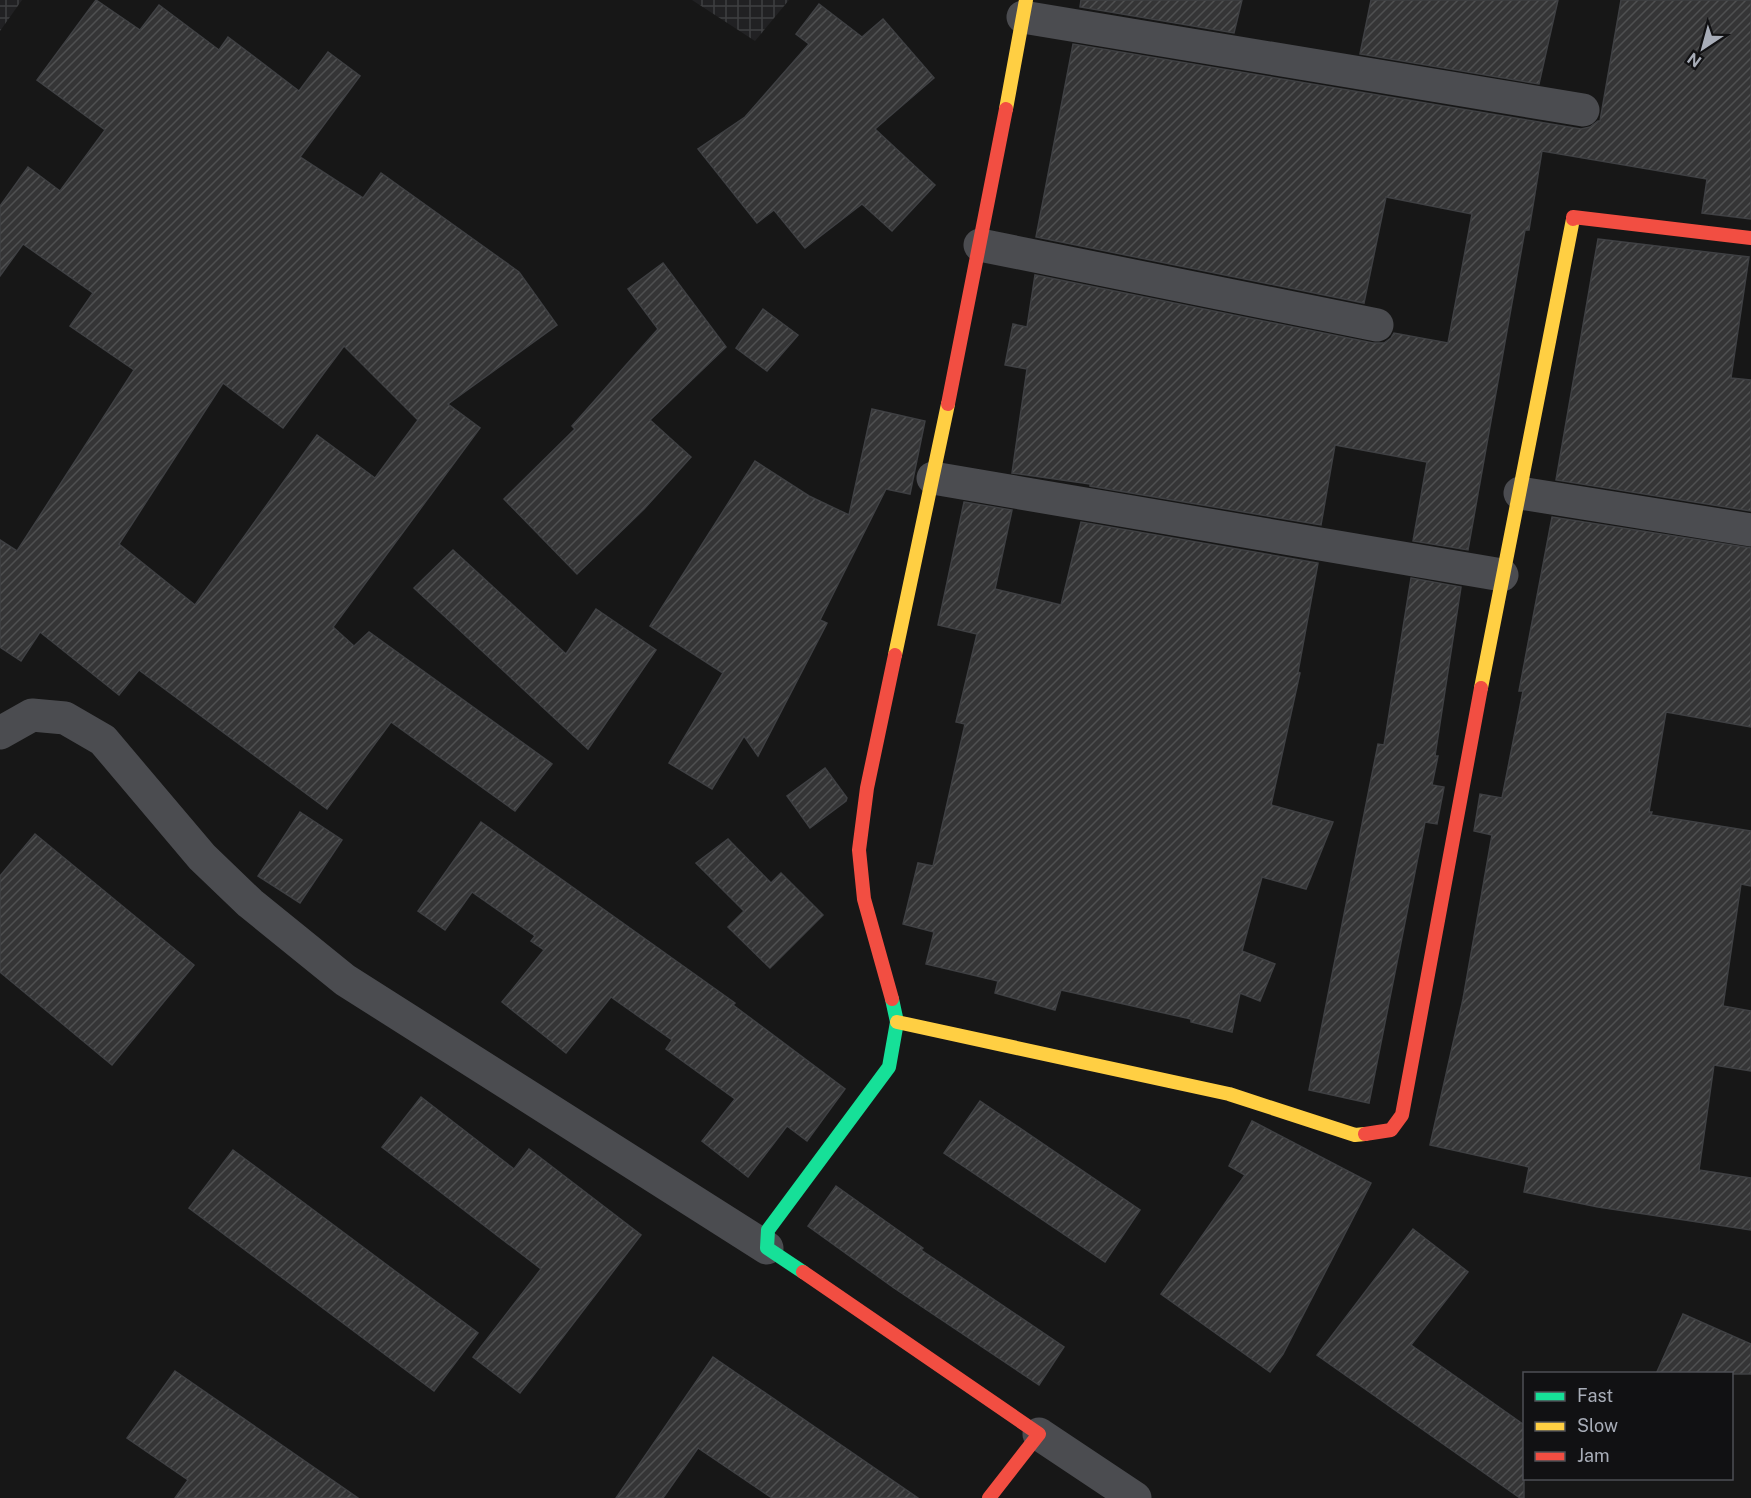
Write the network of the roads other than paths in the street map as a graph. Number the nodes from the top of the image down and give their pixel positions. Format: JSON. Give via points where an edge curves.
{"nodes":[{"id":1,"x":1025,"y":8,"type":"edge"},
{"id":2,"x":1583,"y":110,"type":"dead end"},
{"id":3,"x":1751,"y":238,"type":"edge"},
{"id":4,"x":980,"y":245,"type":"junction"},
{"id":5,"x":1377,"y":325,"type":"dead end"},
{"id":6,"x":933,"y":478,"type":"junction"},
{"id":7,"x":1520,"y":493,"type":"junction"},
{"id":8,"x":1751,"y":530,"type":"edge"},
{"id":9,"x":1502,"y":575,"type":"junction"},
{"id":10,"x":0,"y":733,"type":"edge"},
{"id":11,"x":897,"y":1022,"type":"junction"},
{"id":12,"x":767,"y":1248,"type":"junction"},
{"id":13,"x":1039,"y":1434,"type":"junction"},
{"id":14,"x":989,"y":1498,"type":"edge"},
{"id":15,"x":1135,"y":1498,"type":"edge"}],
"edges":[{"from":1,"to":2,"type":"street"},
{"from":1,"to":4,"type":"street"},
{"from":3,"to":7,"type":"street","via":[[1573,217]]},
{"from":4,"to":5,"type":"street"},
{"from":4,"to":6,"type":"street"},
{"from":6,"to":9,"type":"street"},
{"from":6,"to":11,"type":"street","via":[[867,788],[859,850],[864,899]]},
{"from":7,"to":8,"type":"street"},
{"from":7,"to":9,"type":"street"},
{"from":9,"to":11,"type":"street","via":[[1402,1114],[1391,1130],[1355,1135],[1229,1094]]},
{"from":10,"to":12,"type":"street","via":[[32,715],[65,718],[103,740],[202,856],[250,903],[345,980]]},
{"from":11,"to":12,"type":"street","via":[[889,1067],[768,1230]]},
{"from":12,"to":13,"type":"street"},
{"from":13,"to":14,"type":"street"},
{"from":13,"to":15,"type":"street"}]}
